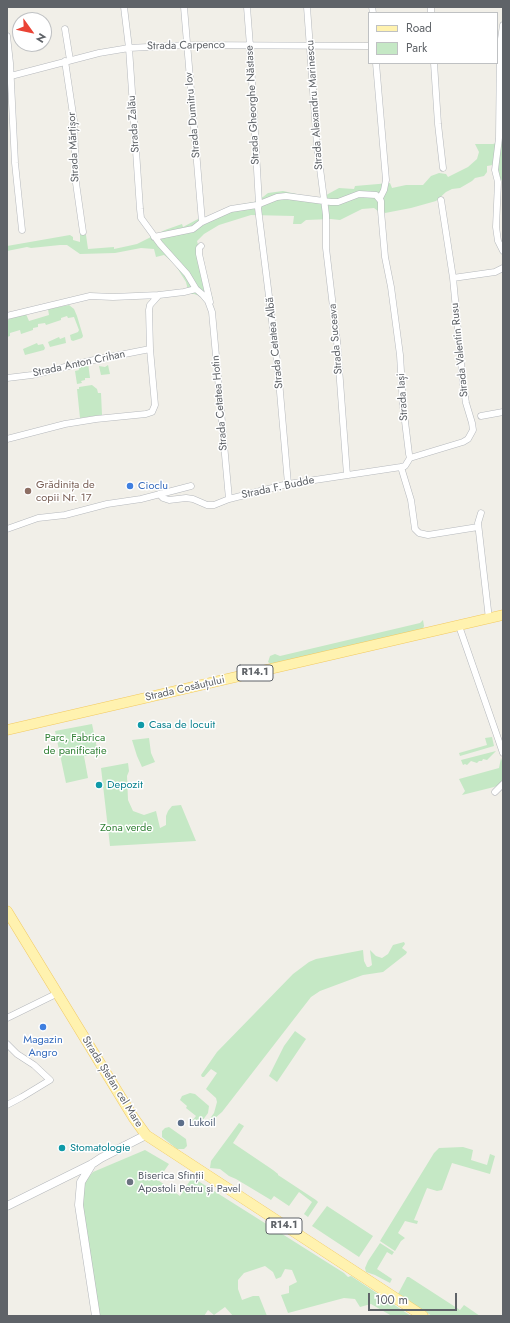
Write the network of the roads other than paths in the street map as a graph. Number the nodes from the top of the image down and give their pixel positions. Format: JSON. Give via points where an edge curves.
{"nodes":[{"id":1,"x":124,"y":7,"type":"edge"},
{"id":2,"x":184,"y":7,"type":"edge"},
{"id":3,"x":247,"y":7,"type":"edge"},
{"id":4,"x":307,"y":7,"type":"edge"},
{"id":5,"x":503,"y":25,"type":"edge"},
{"id":6,"x":65,"y":29,"type":"dead end"},
{"id":7,"x":7,"y":36,"type":"edge"},
{"id":8,"x":187,"y":44,"type":"junction"},
{"id":9,"x":250,"y":46,"type":"junction"},
{"id":10,"x":310,"y":46,"type":"junction"},
{"id":11,"x":368,"y":46,"type":"edge"},
{"id":12,"x":500,"y":46,"type":"edge"},
{"id":13,"x":129,"y":48,"type":"junction"},
{"id":14,"x":68,"y":60,"type":"junction"},
{"id":15,"x":376,"y":64,"type":"edge"},
{"id":16,"x":434,"y":64,"type":"edge"},
{"id":17,"x":9,"y":77,"type":"edge"},
{"id":18,"x":502,"y":93,"type":"edge"},
{"id":19,"x":443,"y":168,"type":"dead end"},
{"id":20,"x":378,"y":196,"type":"junction"},
{"id":21,"x":441,"y":200,"type":"dead end"},
{"id":22,"x":325,"y":202,"type":"junction"},
{"id":23,"x":259,"y":204,"type":"junction"},
{"id":24,"x":202,"y":222,"type":"junction"},
{"id":25,"x":22,"y":230,"type":"dead end"},
{"id":26,"x":83,"y":232,"type":"dead end"},
{"id":27,"x":154,"y":237,"type":"junction"},
{"id":28,"x":201,"y":246,"type":"dead end"},
{"id":29,"x":503,"y":251,"type":"edge"},
{"id":30,"x":503,"y":268,"type":"edge"},
{"id":31,"x":453,"y":278,"type":"junction"},
{"id":32,"x":196,"y":288,"type":"junction"},
{"id":33,"x":145,"y":295,"type":"junction"},
{"id":34,"x":159,"y":295,"type":"junction"},
{"id":35,"x":150,"y":306,"type":"junction"},
{"id":36,"x":210,"y":308,"type":"junction"},
{"id":37,"x":7,"y":316,"type":"edge"},
{"id":38,"x":150,"y":349,"type":"junction"},
{"id":39,"x":7,"y":378,"type":"edge"},
{"id":40,"x":503,"y":412,"type":"edge"},
{"id":41,"x":481,"y":416,"type":"dead end"},
{"id":42,"x":7,"y":439,"type":"edge"},
{"id":43,"x":410,"y":458,"type":"junction"},
{"id":44,"x":401,"y":468,"type":"junction"},
{"id":45,"x":347,"y":476,"type":"junction"},
{"id":46,"x":288,"y":484,"type":"junction"},
{"id":47,"x":191,"y":486,"type":"dead end"},
{"id":48,"x":159,"y":494,"type":"junction"},
{"id":49,"x":229,"y":499,"type":"junction"},
{"id":50,"x":481,"y":513,"type":"dead end"},
{"id":51,"x":478,"y":527,"type":"junction"},
{"id":52,"x":7,"y":529,"type":"edge"},
{"id":53,"x":503,"y":615,"type":"edge"},
{"id":54,"x":489,"y":619,"type":"junction"},
{"id":55,"x":459,"y":626,"type":"junction"},
{"id":56,"x":7,"y":730,"type":"edge"},
{"id":57,"x":503,"y":753,"type":"edge"},
{"id":58,"x":503,"y":784,"type":"edge"},
{"id":59,"x":495,"y":792,"type":"dead end"},
{"id":60,"x":7,"y":910,"type":"edge"},
{"id":61,"x":58,"y":993,"type":"junction"},
{"id":62,"x":7,"y":1018,"type":"edge"},
{"id":63,"x":7,"y":1044,"type":"edge"},
{"id":64,"x":7,"y":1105,"type":"edge"},
{"id":65,"x":146,"y":1135,"type":"junction"},
{"id":66,"x":92,"y":1164,"type":"junction"},
{"id":67,"x":7,"y":1206,"type":"edge"},
{"id":68,"x":96,"y":1316,"type":"edge"},
{"id":69,"x":422,"y":1316,"type":"edge"}],
"edges":[{"from":1,"to":13,"type":"street","name":"Strada Zalău"},
{"from":2,"to":8,"type":"street","name":"Strada Dumitru Iov"},
{"from":3,"to":9,"type":"street","name":"Strada Gheorghe Năstase"},
{"from":4,"to":10,"type":"street","name":"Strada Alexandru Marinescu"},
{"from":5,"to":12,"type":"street"},
{"from":6,"to":14,"type":"street","name":"Strada Mărțișor"},
{"from":7,"to":17,"type":"street"},
{"from":8,"to":9,"type":"street","name":"Strada Carpenco"},
{"from":8,"to":13,"type":"street","name":"Strada Carpenco"},
{"from":8,"to":24,"type":"street","name":"Strada Dumitru Iov"},
{"from":9,"to":10,"type":"street","name":"Strada Carpenco"},
{"from":9,"to":23,"type":"street","name":"Strada Gheorghe Năstase"},
{"from":10,"to":11,"type":"street","name":"Strada Carpenco"},
{"from":10,"to":22,"type":"street","name":"Strada Alexandru Marinescu","via":[[317,145]]},
{"from":12,"to":18,"type":"street"},
{"from":13,"to":14,"type":"street","name":"Strada Carpenco"},
{"from":13,"to":27,"type":"street","name":"Strada Zalău","via":[[140,208],[142,218]]},
{"from":14,"to":17,"type":"street","name":"Strada Carpenco"},
{"from":14,"to":26,"type":"street","name":"Strada Mărțișor","via":[[74,121],[76,183]]},
{"from":15,"to":20,"type":"street","via":[[386,180],[384,190]]},
{"from":16,"to":19,"type":"street"},
{"from":17,"to":25,"type":"street"},
{"from":18,"to":29,"type":"street","via":[[496,170],[496,227]]},
{"from":20,"to":22,"type":"street","via":[[360,194],[338,202]]},
{"from":20,"to":43,"type":"street","name":"Strada Iași","via":[[381,201],[400,355]]},
{"from":21,"to":31,"type":"street","name":"Strada Valentin Rusu"},
{"from":22,"to":23,"type":"street","via":[[286,196]]},
{"from":22,"to":45,"type":"street","name":"Strada Suceava","via":[[327,255],[337,341]]},
{"from":23,"to":24,"type":"street","via":[[231,209]]},
{"from":23,"to":46,"type":"street","name":"Strada Cetatea Albă"},
{"from":24,"to":27,"type":"street","via":[[194,229]]},
{"from":27,"to":32,"type":"street","name":"Strada Cetatea Hotin"},
{"from":28,"to":36,"type":"street","name":"Strada Cetatea Hotin","via":[[199,254]]},
{"from":30,"to":31,"type":"street","via":[[495,272]]},
{"from":31,"to":43,"type":"street","name":"Strada Valentin Rusu","via":[[463,383],[473,430],[463,442]]},
{"from":32,"to":34,"type":"street"},
{"from":32,"to":36,"type":"street","name":"Strada Cetatea Hotin","via":[[204,295]]},
{"from":33,"to":34,"type":"street"},
{"from":33,"to":35,"type":"street"},
{"from":33,"to":37,"type":"street","via":[[90,296]]},
{"from":34,"to":35,"type":"street"},
{"from":35,"to":38,"type":"street"},
{"from":36,"to":49,"type":"street","name":"Strada Cetatea Hotin"},
{"from":38,"to":39,"type":"street","name":"Strada Anton Crihan"},
{"from":38,"to":42,"type":"street","via":[[155,405],[152,412],[65,424]]},
{"from":40,"to":41,"type":"street"},
{"from":43,"to":44,"type":"street"},
{"from":44,"to":45,"type":"street","name":"Strada F. Budde"},
{"from":44,"to":51,"type":"street","via":[[411,500],[415,529],[419,533],[428,535]]},
{"from":45,"to":46,"type":"street","name":"Strada F. Budde"},
{"from":46,"to":49,"type":"street","name":"Strada F. Budde"},
{"from":47,"to":48,"type":"street","name":"Strada F. Budde"},
{"from":48,"to":49,"type":"street","name":"Strada F. Budde","via":[[169,500],[186,498],[207,505]]},
{"from":48,"to":52,"type":"street","name":"Strada F. Budde","via":[[65,515],[38,518]]},
{"from":50,"to":51,"type":"street"},
{"from":51,"to":54,"type":"street"},
{"from":53,"to":54,"type":"main road","name":"Strada Cosăuțului","number":"R14.1"},
{"from":54,"to":55,"type":"main road","name":"Strada Cosăuțului","number":"R14.1"},
{"from":55,"to":56,"type":"main road","name":"Strada Cosăuțului","number":"R14.1"},
{"from":55,"to":57,"type":"street"},
{"from":58,"to":59,"type":"street"},
{"from":60,"to":61,"type":"main road","name":"Strada Ștefan cel Mare","number":"R14.1"},
{"from":61,"to":62,"type":"street"},
{"from":61,"to":65,"type":"main road","name":"Strada Ștefan cel Mare","number":"R14.1"},
{"from":63,"to":64,"type":"street","via":[[50,1080]]},
{"from":65,"to":66,"type":"street"},
{"from":65,"to":69,"type":"main road","name":"Strada Ștefan cel Mare","number":"R14.1"},
{"from":66,"to":67,"type":"street"},
{"from":66,"to":68,"type":"street","via":[[81,1182],[79,1205]]}]}
